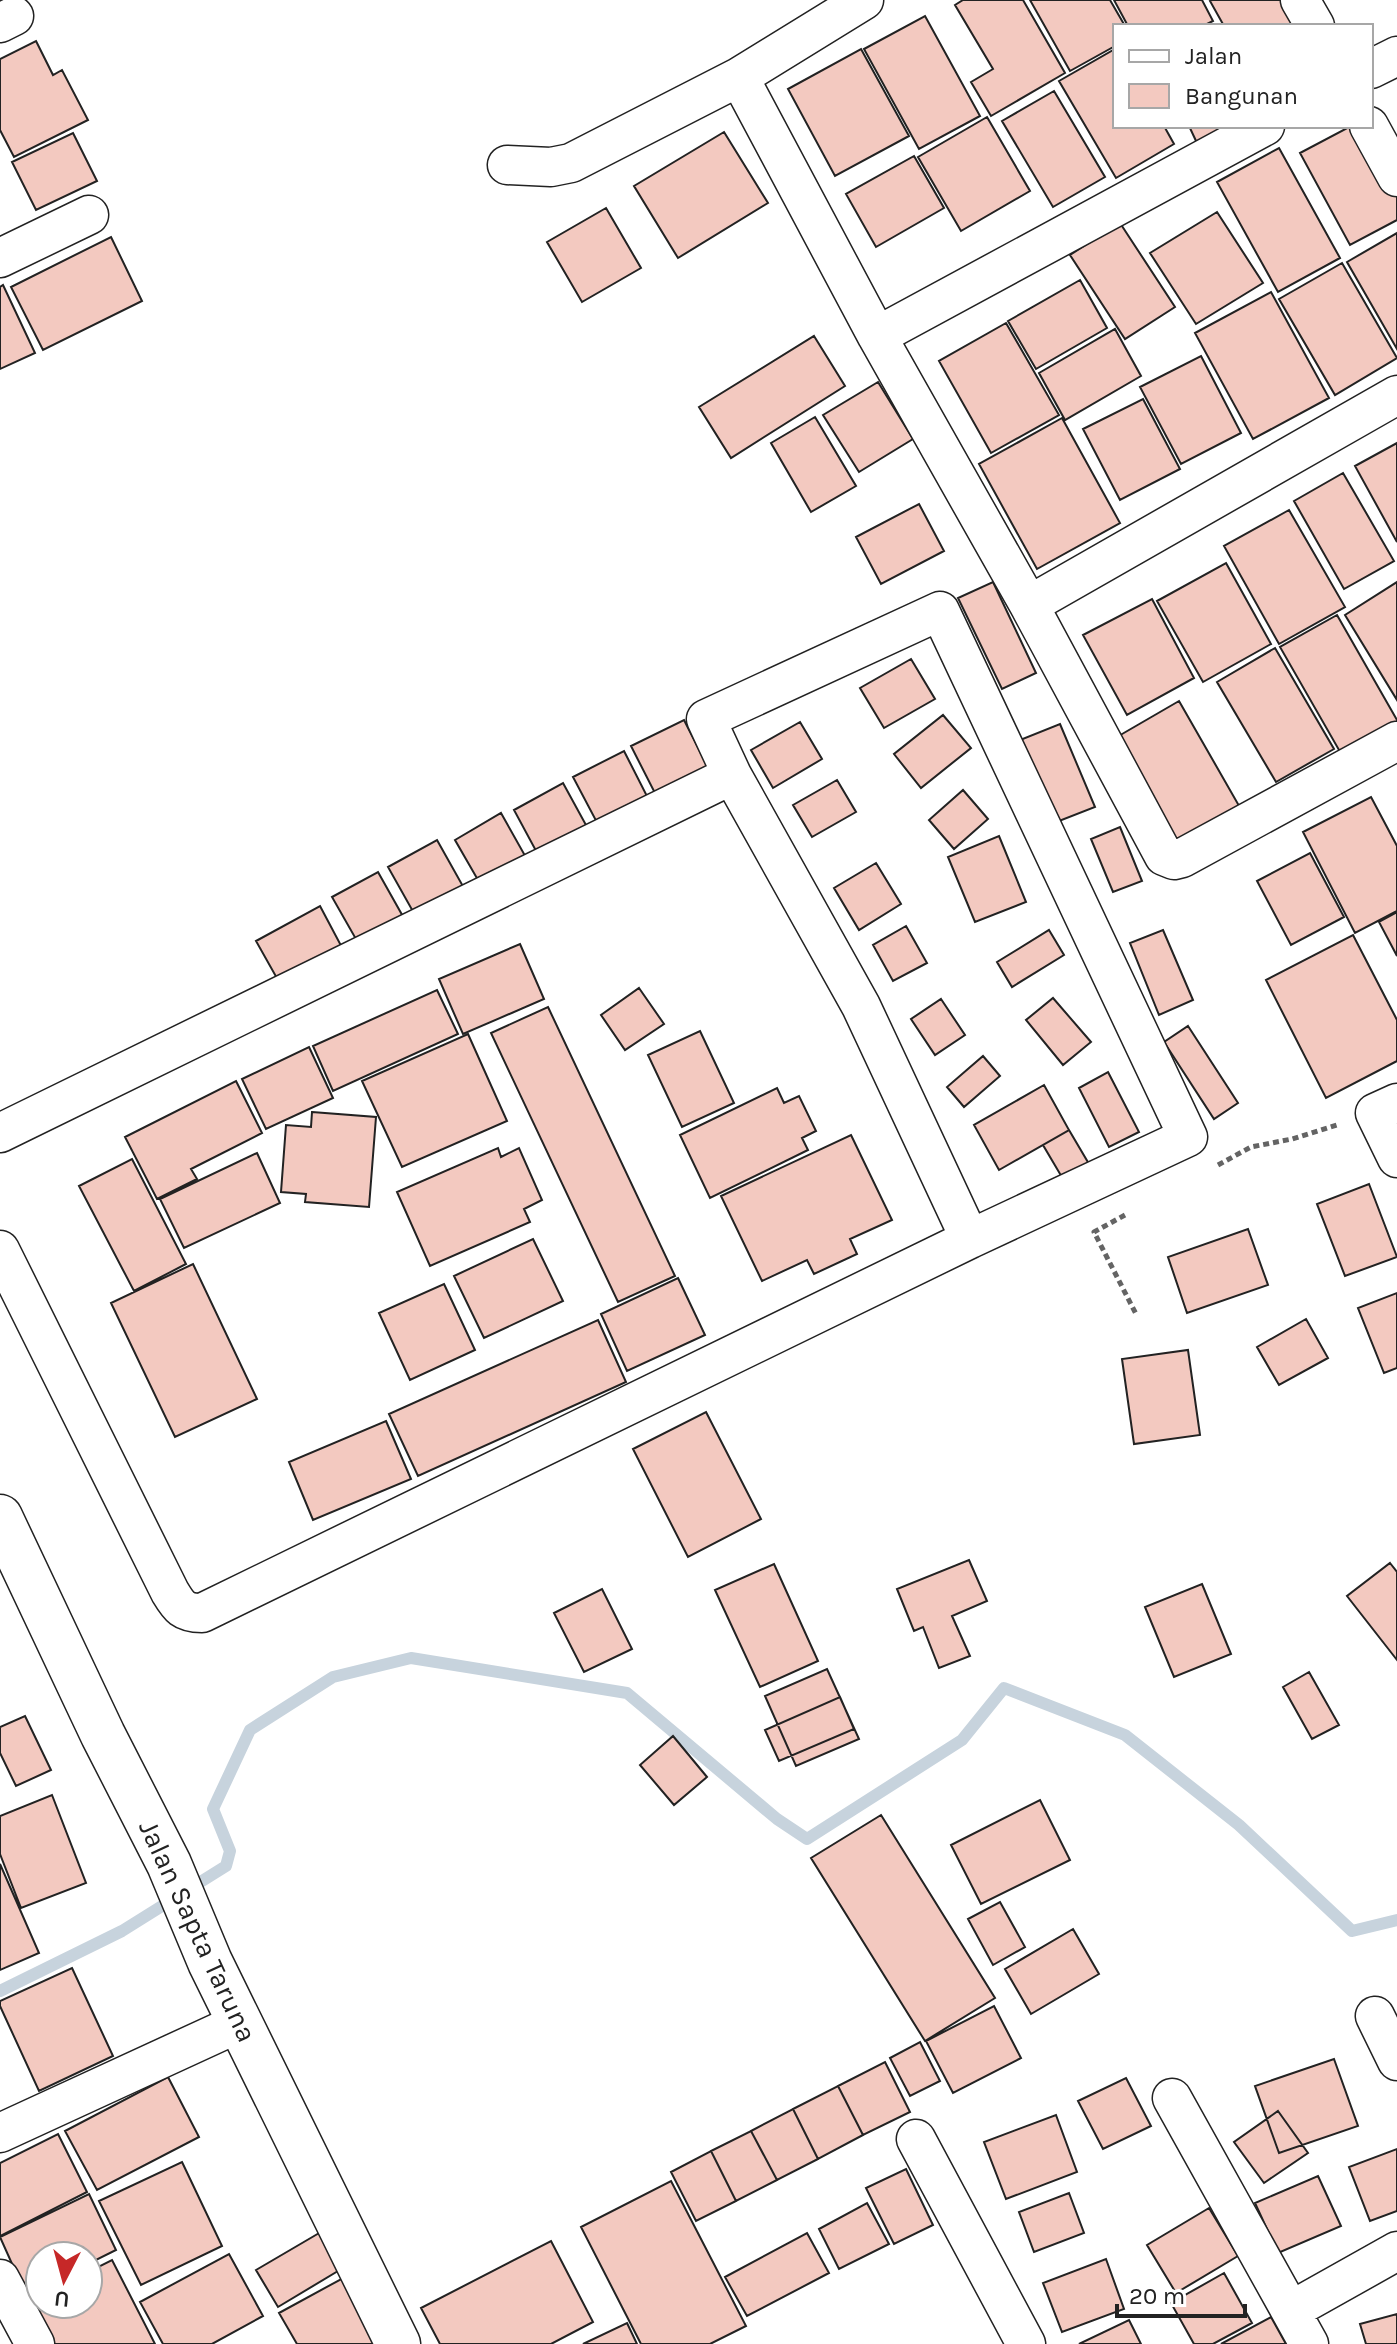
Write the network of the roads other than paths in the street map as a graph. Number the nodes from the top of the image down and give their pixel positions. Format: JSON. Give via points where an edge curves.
{"nodes":[{"id":1,"x":864,"y":0,"type":"edge"},
{"id":2,"x":1300,"y":0,"type":"edge"},
{"id":3,"x":1314,"y":24,"type":"edge"},
{"id":4,"x":1397,"y":56,"type":"edge"},
{"id":5,"x":1373,"y":68,"type":"edge"},
{"id":6,"x":739,"y":77,"type":"junction"},
{"id":7,"x":1261,"y":128,"type":"edge"},
{"id":8,"x":1370,"y":128,"type":"edge"},
{"id":9,"x":507,"y":165,"type":"dead end"},
{"id":10,"x":1397,"y":177,"type":"edge"},
{"id":11,"x":89,"y":215,"type":"dead end"},
{"id":12,"x":0,"y":258,"type":"edge"},
{"id":13,"x":877,"y":336,"type":"junction"},
{"id":14,"x":1397,"y":395,"type":"edge"},
{"id":15,"x":1029,"y":605,"type":"junction"},
{"id":16,"x":1397,"y":741,"type":"edge"},
{"id":17,"x":732,"y":775,"type":"junction"},
{"id":18,"x":1386,"y":1108,"type":"edge"},
{"id":19,"x":0,"y":1133,"type":"edge"},
{"id":20,"x":1397,"y":1158,"type":"edge"},
{"id":21,"x":970,"y":1239,"type":"junction"},
{"id":22,"x":0,"y":1250,"type":"edge"},
{"id":23,"x":0,"y":1517,"type":"edge"},
{"id":24,"x":1375,"y":2016,"type":"dead end"},
{"id":25,"x":239,"y":2023,"type":"junction"},
{"id":26,"x":1397,"y":2061,"type":"edge"},
{"id":27,"x":1172,"y":2098,"type":"dead end"},
{"id":28,"x":0,"y":2133,"type":"edge"},
{"id":29,"x":916,"y":2139,"type":"dead end"},
{"id":30,"x":1397,"y":2251,"type":"edge"},
{"id":31,"x":0,"y":2279,"type":"edge"},
{"id":32,"x":1292,"y":2310,"type":"junction"},
{"id":33,"x":35,"y":2344,"type":"edge"},
{"id":34,"x":398,"y":2344,"type":"edge"},
{"id":35,"x":1026,"y":2344,"type":"edge"},
{"id":36,"x":1309,"y":2344,"type":"edge"}],
"edges":[{"from":1,"to":6,"type":"street"},
{"from":2,"to":3,"type":"street"},
{"from":4,"to":5,"type":"street"},
{"from":6,"to":9,"type":"street","via":[[571,163]]},
{"from":6,"to":13,"type":"street"},
{"from":7,"to":13,"type":"street"},
{"from":8,"to":10,"type":"street"},
{"from":11,"to":12,"type":"street"},
{"from":13,"to":15,"type":"street"},
{"from":14,"to":15,"type":"street"},
{"from":15,"to":16,"type":"street","via":[[1167,858],[1182,858]]},
{"from":17,"to":19,"type":"street"},
{"from":17,"to":21,"type":"street","via":[[861,1006]]},
{"from":17,"to":21,"type":"street","via":[[706,719],[940,611],[1188,1137]]},
{"from":18,"to":20,"type":"street"},
{"from":21,"to":22,"type":"street","via":[[202,1613],[180,1608],[170,1592]]},
{"from":23,"to":25,"type":"street","name":"Jalan Sapta Taruna","via":[[169,1864]]},
{"from":24,"to":26,"type":"street"},
{"from":25,"to":28,"type":"street"},
{"from":25,"to":34,"type":"street","name":"Jalan Sapta Taruna"},
{"from":27,"to":32,"type":"street"},
{"from":29,"to":35,"type":"street"},
{"from":30,"to":32,"type":"street"},
{"from":31,"to":33,"type":"street"},
{"from":32,"to":36,"type":"street"}]}
